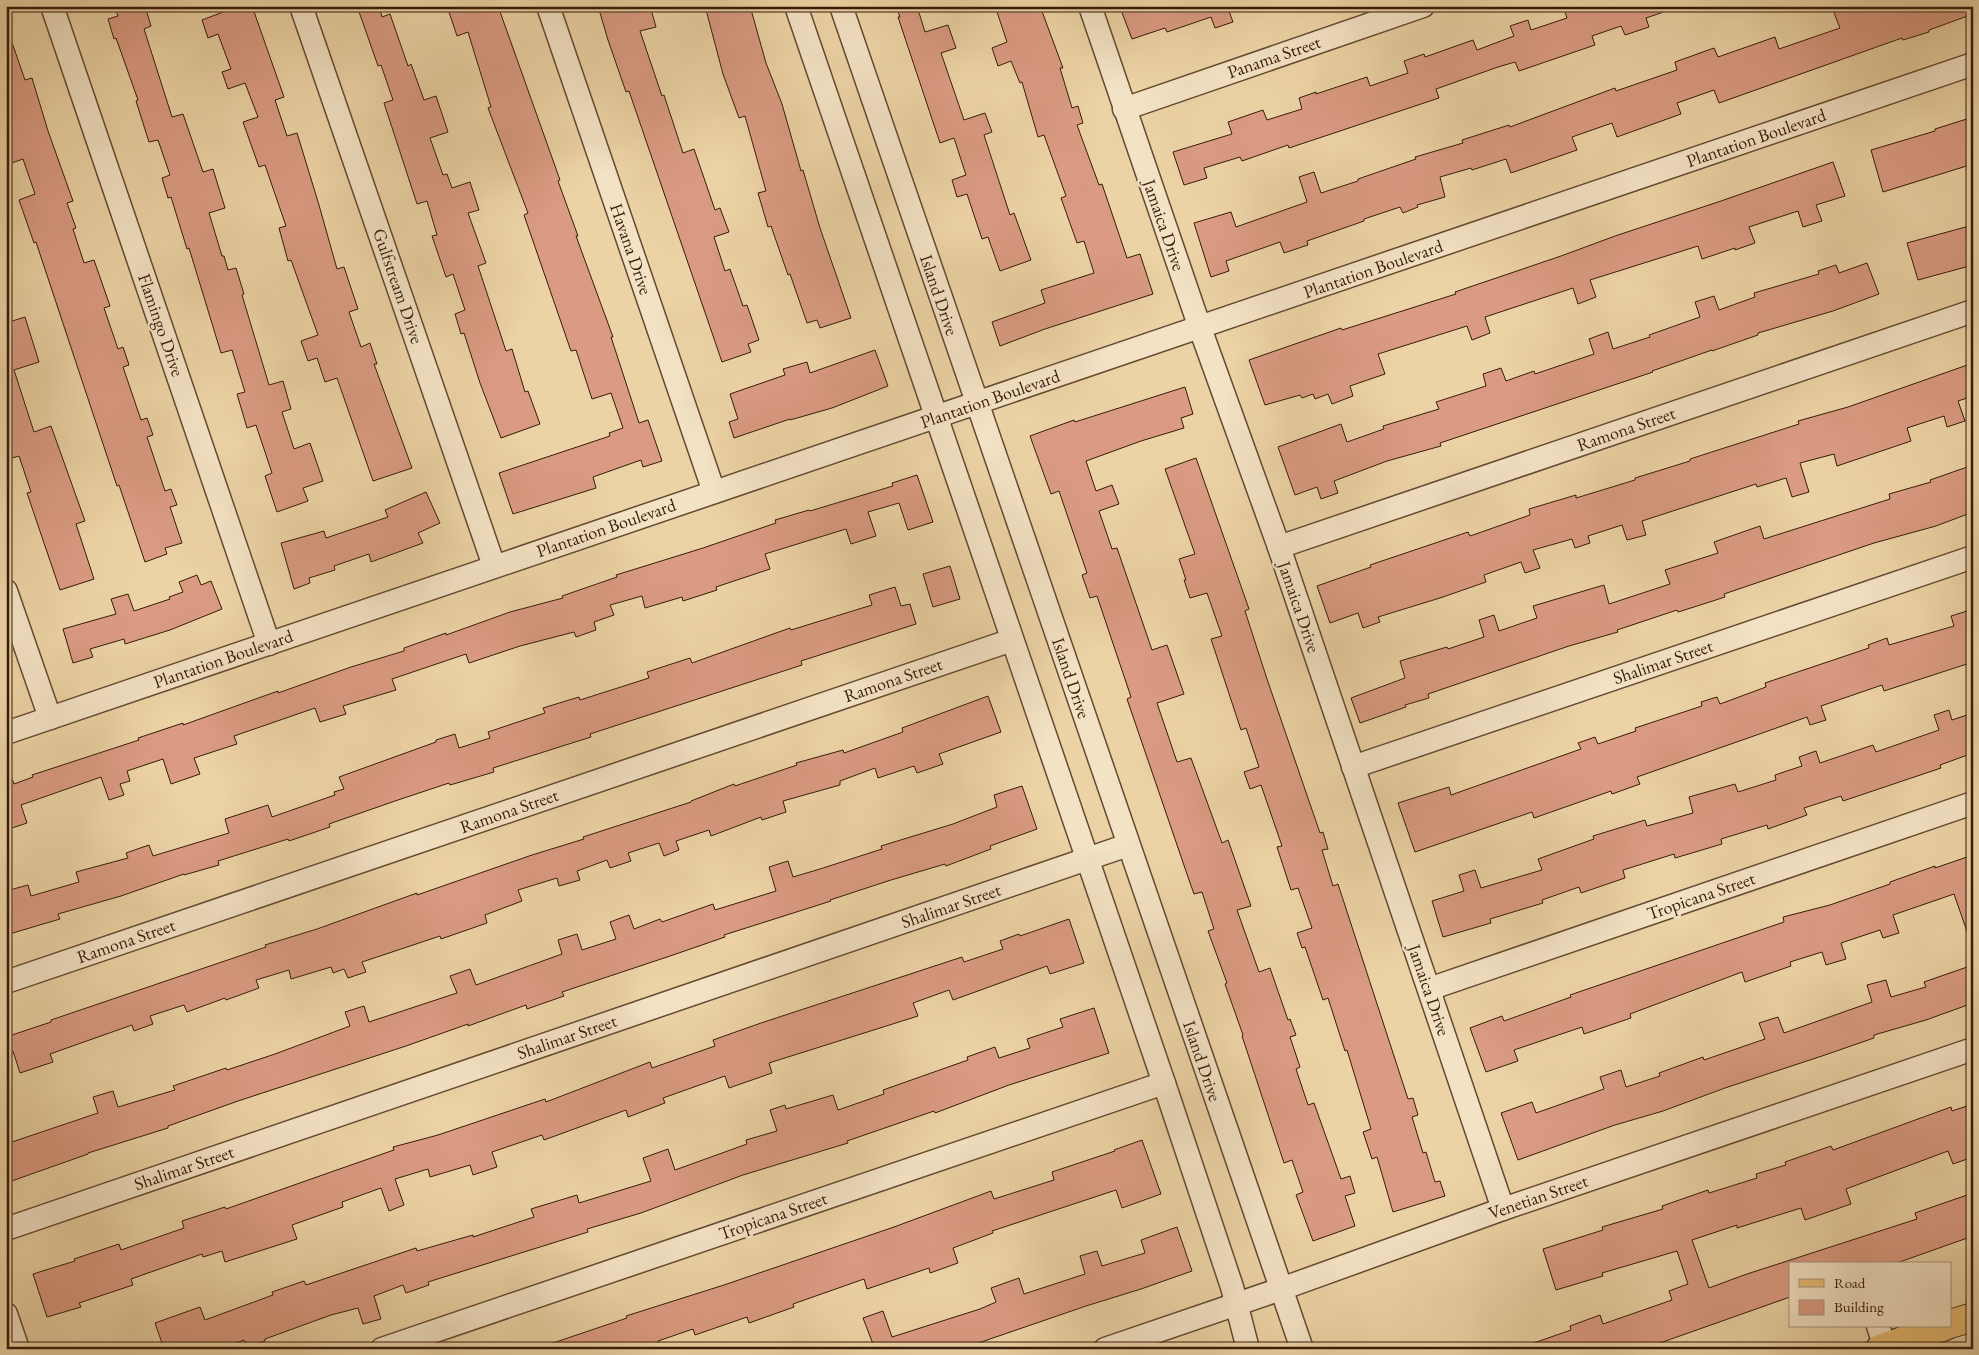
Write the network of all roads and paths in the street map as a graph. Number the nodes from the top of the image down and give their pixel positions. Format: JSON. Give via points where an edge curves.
{"nodes":[{"id":1,"x":52,"y":6,"type":"edge"},
{"id":2,"x":301,"y":6,"type":"edge"},
{"id":3,"x":548,"y":6,"type":"edge"},
{"id":4,"x":796,"y":6,"type":"edge"},
{"id":5,"x":841,"y":6,"type":"edge"},
{"id":6,"x":1090,"y":6,"type":"edge"},
{"id":7,"x":1423,"y":6,"type":"edge"},
{"id":8,"x":1973,"y":64,"type":"edge"},
{"id":9,"x":1124,"y":109,"type":"junction"},
{"id":10,"x":1973,"y":311,"type":"edge"},
{"id":11,"x":1200,"y":328,"type":"junction"},
{"id":12,"x":976,"y":403,"type":"junction"},
{"id":13,"x":936,"y":417,"type":"junction"},
{"id":14,"x":714,"y":492,"type":"junction"},
{"id":15,"x":1279,"y":547,"type":"junction"},
{"id":16,"x":1973,"y":557,"type":"edge"},
{"id":17,"x":494,"y":566,"type":"junction"},
{"id":18,"x":6,"y":591,"type":"edge"},
{"id":19,"x":1012,"y":640,"type":"junction"},
{"id":20,"x":269,"y":644,"type":"junction"},
{"id":21,"x":50,"y":718,"type":"junction"},
{"id":22,"x":6,"y":733,"type":"edge"},
{"id":23,"x":1353,"y":767,"type":"junction"},
{"id":24,"x":1973,"y":803,"type":"edge"},
{"id":25,"x":1128,"y":845,"type":"junction"},
{"id":26,"x":1088,"y":859,"type":"junction"},
{"id":27,"x":6,"y":982,"type":"edge"},
{"id":28,"x":1429,"y":989,"type":"junction"},
{"id":29,"x":1973,"y":1049,"type":"edge"},
{"id":30,"x":1164,"y":1082,"type":"junction"},
{"id":31,"x":1503,"y":1209,"type":"junction"},
{"id":32,"x":6,"y":1229,"type":"edge"},
{"id":33,"x":1281,"y":1289,"type":"junction"},
{"id":34,"x":1236,"y":1304,"type":"junction"},
{"id":35,"x":6,"y":1314,"type":"edge"},
{"id":36,"x":1973,"y":1316,"type":"edge"},
{"id":37,"x":1952,"y":1323,"type":"edge"},
{"id":38,"x":1936,"y":1328,"type":"edge"},
{"id":39,"x":1881,"y":1341,"type":"edge"},
{"id":40,"x":1110,"y":1348,"type":"edge"},
{"id":41,"x":18,"y":1349,"type":"edge"},
{"id":42,"x":382,"y":1349,"type":"edge"},
{"id":43,"x":1248,"y":1349,"type":"edge"},
{"id":44,"x":1302,"y":1349,"type":"edge"}],
"edges":[{"from":1,"to":20,"type":"street","name":"Flamingo Drive"},
{"from":2,"to":17,"type":"street","name":"Gulfstream Drive"},
{"from":3,"to":14,"type":"street","name":"Havana Drive"},
{"from":4,"to":13,"type":"street"},
{"from":5,"to":12,"type":"street","name":"Island Drive"},
{"from":6,"to":9,"type":"street","name":"Jamaica Drive"},
{"from":7,"to":9,"type":"street","name":"Panama Street"},
{"from":8,"to":11,"type":"street","name":"Plantation Boulevard"},
{"from":9,"to":11,"type":"street","name":"Jamaica Drive"},
{"from":10,"to":15,"type":"street","name":"Ramona Street"},
{"from":11,"to":12,"type":"street","name":"Plantation Boulevard"},
{"from":11,"to":15,"type":"street","name":"Jamaica Drive"},
{"from":12,"to":13,"type":"street","name":"Plantation Boulevard"},
{"from":12,"to":25,"type":"street","name":"Island Drive"},
{"from":13,"to":14,"type":"street","name":"Plantation Boulevard"},
{"from":13,"to":19,"type":"street"},
{"from":14,"to":17,"type":"street","name":"Plantation Boulevard"},
{"from":15,"to":23,"type":"street","name":"Jamaica Drive"},
{"from":16,"to":23,"type":"street","name":"Shalimar Street"},
{"from":17,"to":20,"type":"street","name":"Plantation Boulevard"},
{"from":18,"to":21,"type":"street"},
{"from":19,"to":26,"type":"street"},
{"from":19,"to":27,"type":"street","name":"Ramona Street"},
{"from":20,"to":21,"type":"street","name":"Plantation Boulevard"},
{"from":21,"to":22,"type":"street","name":"Plantation Boulevard"},
{"from":23,"to":28,"type":"street","name":"Jamaica Drive"},
{"from":24,"to":28,"type":"street","name":"Tropicana Street"},
{"from":25,"to":26,"type":"street","name":"Shalimar Street"},
{"from":25,"to":33,"type":"street","name":"Island Drive"},
{"from":26,"to":30,"type":"street"},
{"from":26,"to":32,"type":"street","name":"Shalimar Street"},
{"from":28,"to":31,"type":"street","name":"Jamaica Drive"},
{"from":29,"to":31,"type":"street","name":"Venetian Street"},
{"from":30,"to":34,"type":"street"},
{"from":30,"to":42,"type":"street","name":"Tropicana Street"},
{"from":31,"to":33,"type":"street","name":"Venetian Street"},
{"from":33,"to":34,"type":"street","name":"Venetian Street"},
{"from":33,"to":44,"type":"street","name":"Island Drive"},
{"from":34,"to":40,"type":"street","name":"Venetian Street"},
{"from":34,"to":43,"type":"street"},
{"from":35,"to":41,"type":"street"},
{"from":36,"to":37,"type":"main road"},
{"from":38,"to":39,"type":"main road"}]}
